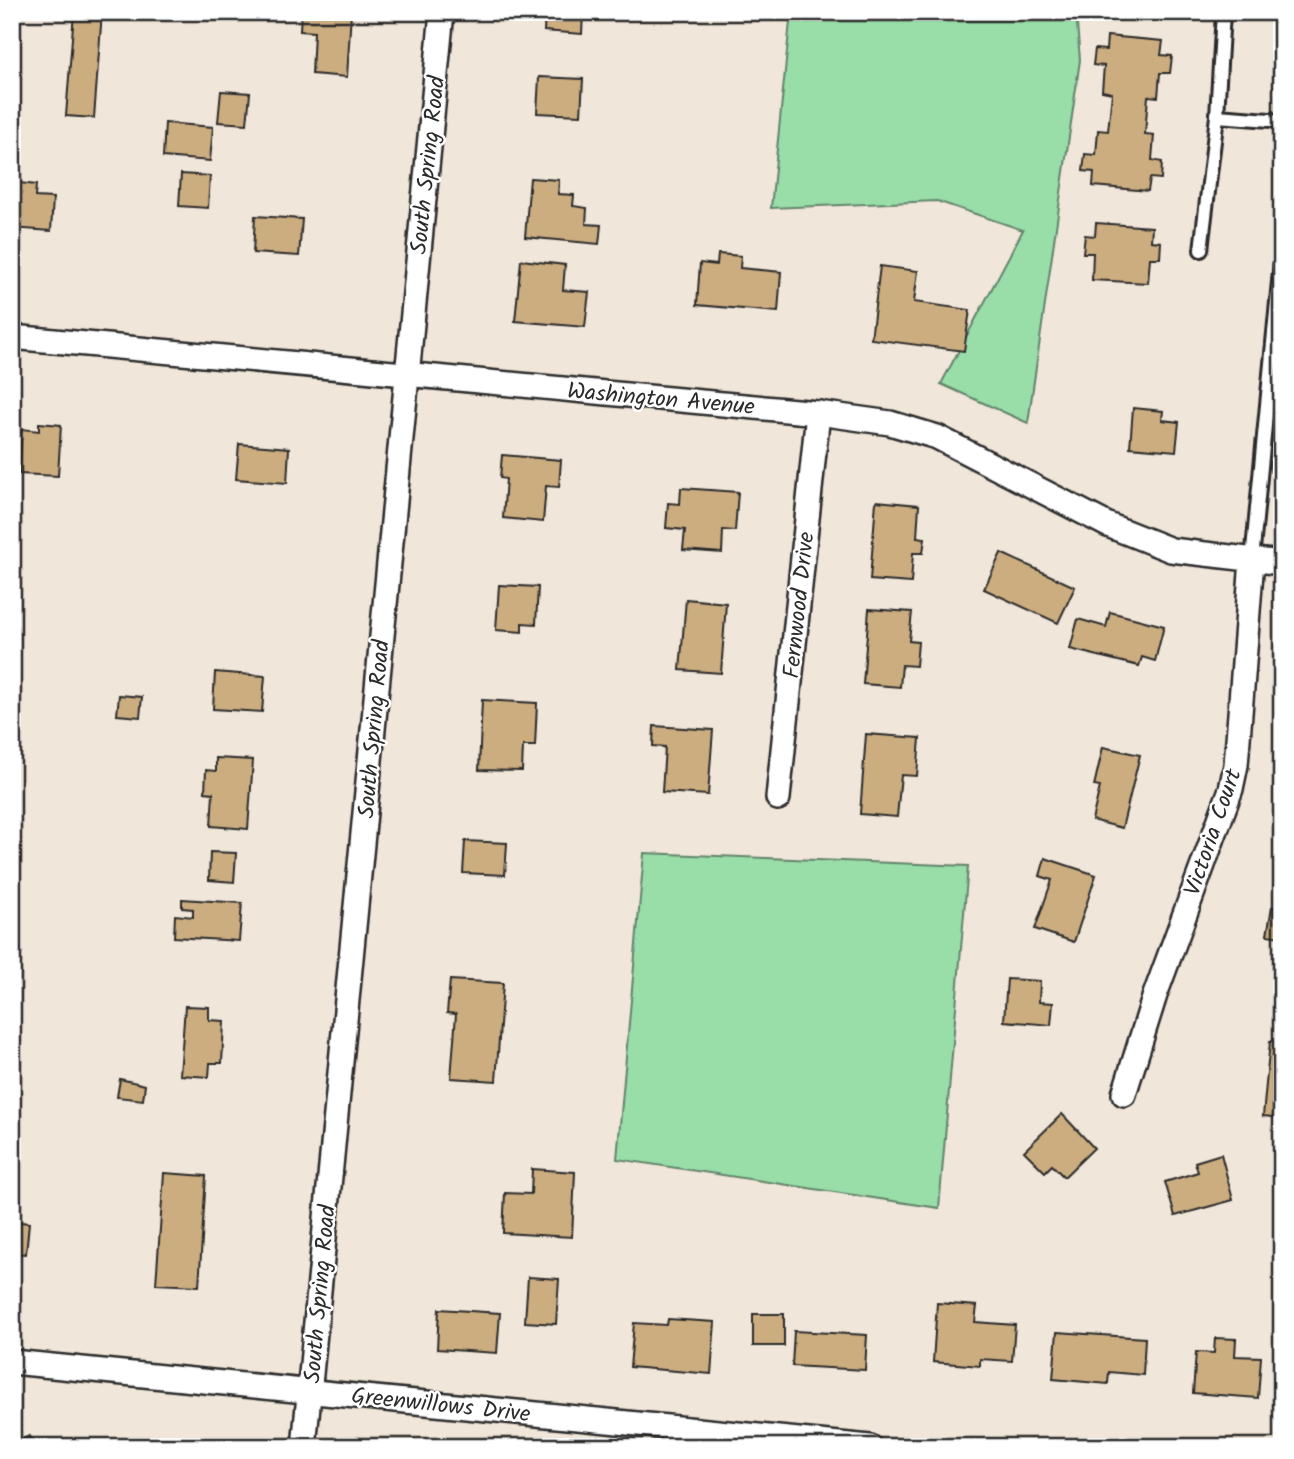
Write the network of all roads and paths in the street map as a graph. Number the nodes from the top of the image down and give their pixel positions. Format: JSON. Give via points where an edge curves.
{"nodes":[{"id":1,"x":442,"y":12,"type":"edge"},
{"id":2,"x":1223,"y":12,"type":"edge"},
{"id":3,"x":1217,"y":116,"type":"junction"},
{"id":4,"x":1282,"y":121,"type":"edge"},
{"id":5,"x":1200,"y":250,"type":"dead end"},
{"id":6,"x":1282,"y":250,"type":"edge"},
{"id":7,"x":12,"y":337,"type":"edge"},
{"id":8,"x":407,"y":375,"type":"junction"},
{"id":9,"x":818,"y":413,"type":"junction"},
{"id":10,"x":1252,"y":560,"type":"junction"},
{"id":11,"x":1282,"y":562,"type":"edge"},
{"id":12,"x":778,"y":798,"type":"dead end"},
{"id":13,"x":1124,"y":1094,"type":"dead end"},
{"id":14,"x":12,"y":1362,"type":"edge"},
{"id":15,"x":310,"y":1391,"type":"junction"},
{"id":16,"x":304,"y":1447,"type":"edge"},
{"id":17,"x":870,"y":1447,"type":"edge"}],
"edges":[{"from":1,"to":8,"type":"street","name":"South Spring Road"},
{"from":2,"to":3,"type":"lane"},
{"from":3,"to":4,"type":"lane"},
{"from":3,"to":5,"type":"lane"},
{"from":6,"to":10,"type":"lane"},
{"from":7,"to":8,"type":"street","name":"Washington Avenue"},
{"from":8,"to":9,"type":"street","name":"Washington Avenue"},
{"from":8,"to":15,"type":"street","name":"South Spring Road"},
{"from":9,"to":10,"type":"street","name":"Washington Avenue","via":[[890,423],[937,437],[1108,525],[1171,550]]},
{"from":9,"to":12,"type":"street","name":"Fernwood Drive"},
{"from":10,"to":11,"type":"street","name":"Washington Avenue"},
{"from":10,"to":13,"type":"street","name":"Victoria Court","via":[[1231,789],[1155,995]]},
{"from":14,"to":15,"type":"street","name":"Greenwillows Drive"},
{"from":15,"to":16,"type":"street","name":"South Spring Road"},
{"from":15,"to":17,"type":"street","name":"Greenwillows Drive"}]}
